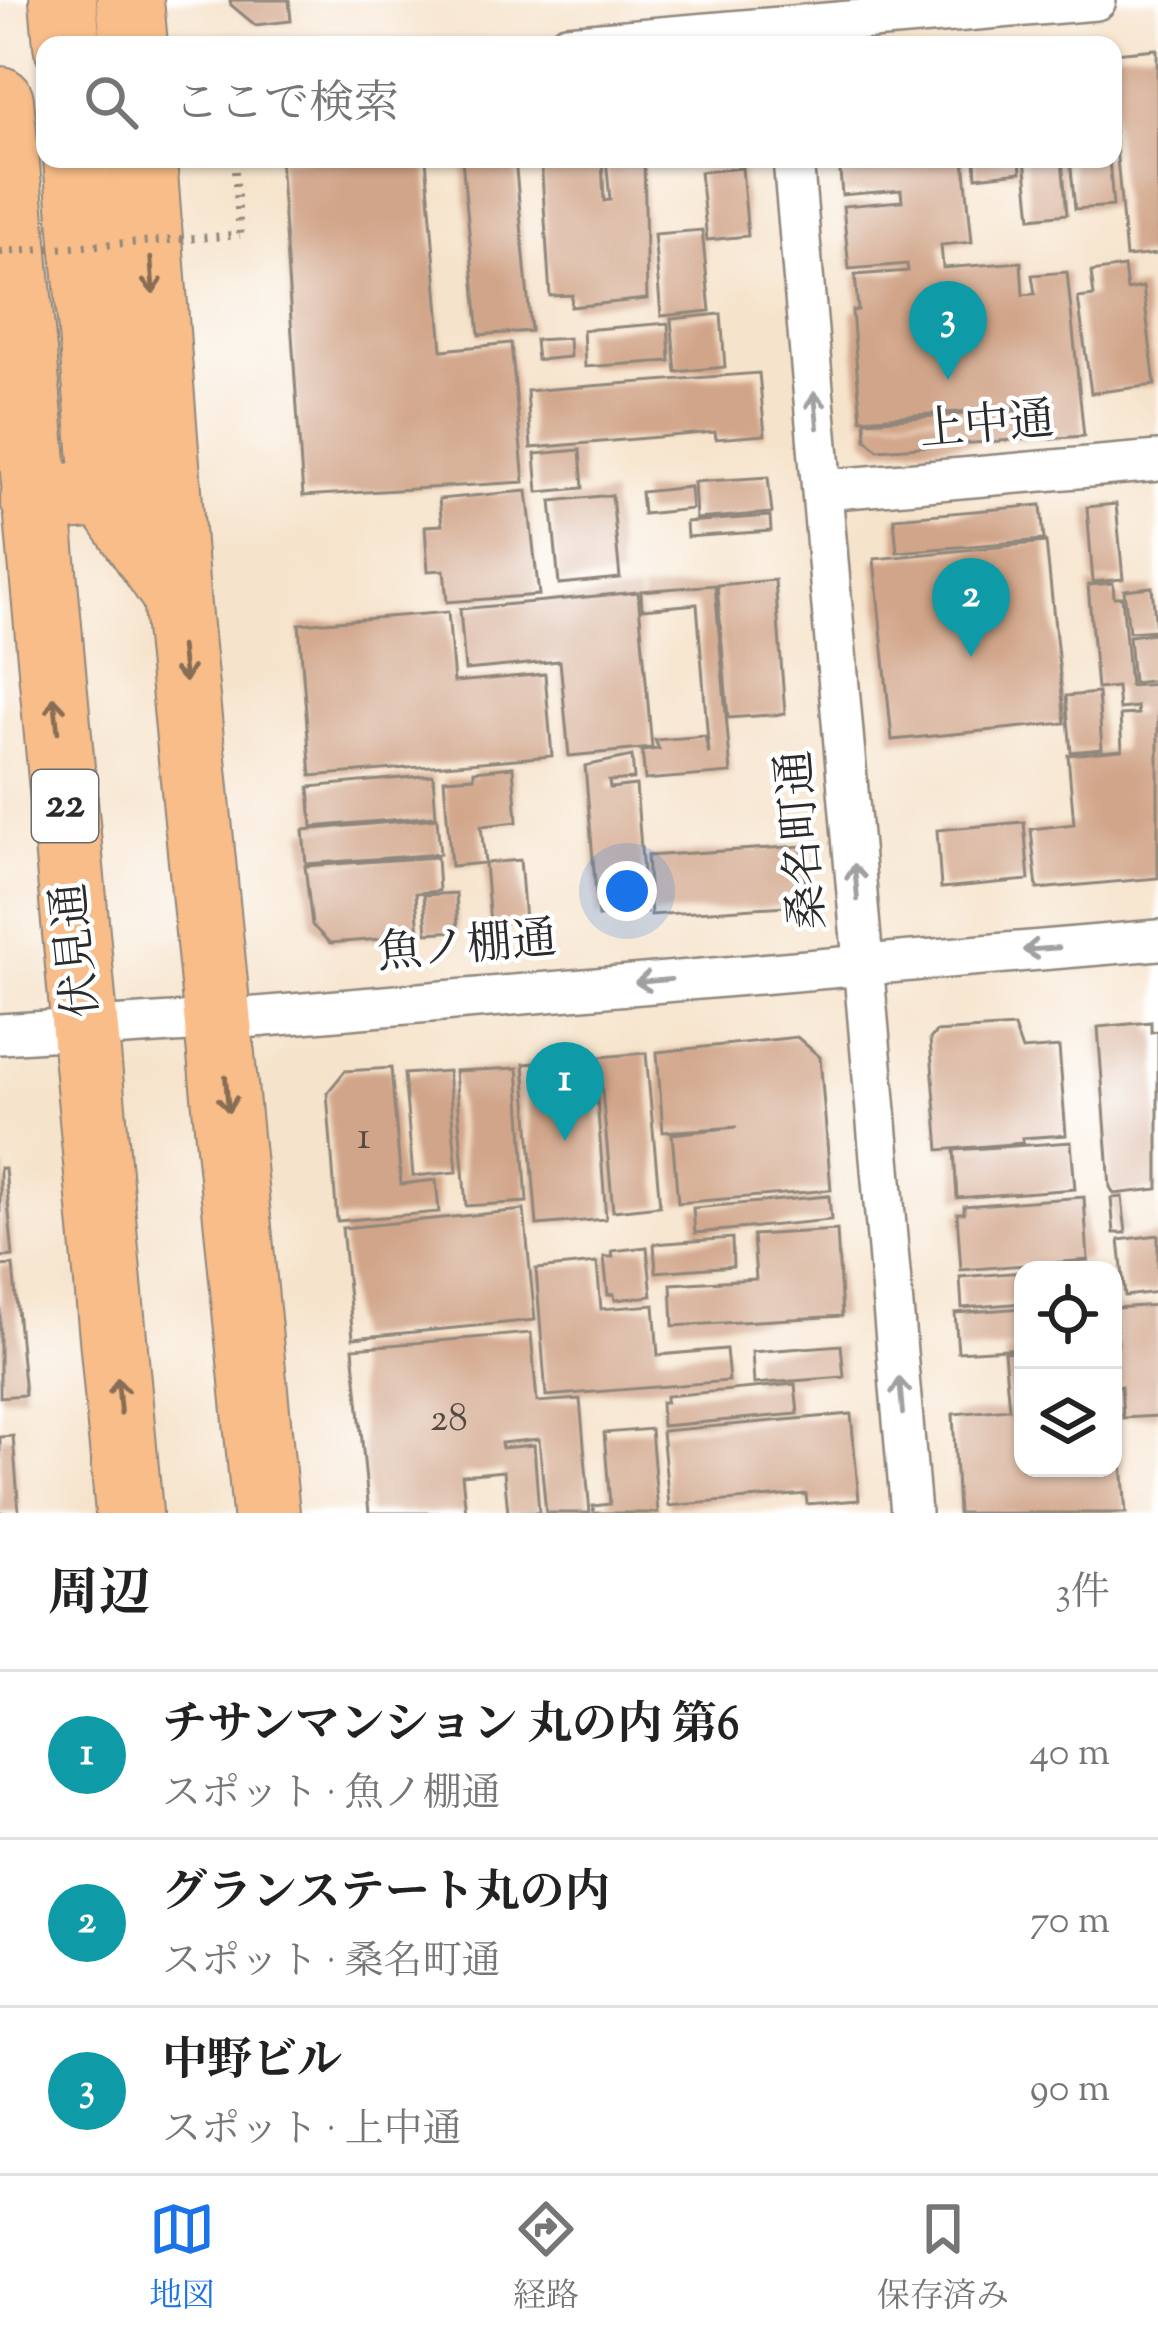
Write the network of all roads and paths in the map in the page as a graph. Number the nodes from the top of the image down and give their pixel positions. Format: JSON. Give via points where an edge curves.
{"nodes":[{"id":1,"x":63,"y":0,"type":"edge"},
{"id":2,"x":130,"y":0,"type":"edge"},
{"id":3,"x":1096,"y":0,"type":"edge"},
{"id":4,"x":780,"y":23,"type":"edge"},
{"id":5,"x":66,"y":36,"type":"edge"},
{"id":6,"x":133,"y":36,"type":"edge"},
{"id":7,"x":655,"y":36,"type":"edge"},
{"id":8,"x":0,"y":100,"type":"edge"},
{"id":9,"x":78,"y":168,"type":"edge"},
{"id":10,"x":144,"y":168,"type":"edge"},
{"id":11,"x":235,"y":168,"type":"edge"},
{"id":12,"x":794,"y":168,"type":"edge"},
{"id":13,"x":0,"y":252,"type":"edge"},
{"id":14,"x":1158,"y":461,"type":"edge"},
{"id":15,"x":823,"y":490,"type":"junction"},
{"id":16,"x":106,"y":494,"type":"junction"},
{"id":17,"x":34,"y":500,"type":"junction"},
{"id":18,"x":176,"y":596,"type":"junction"},
{"id":19,"x":1158,"y":940,"type":"edge"},
{"id":20,"x":863,"y":962,"type":"junction"},
{"id":21,"x":220,"y":1020,"type":"junction"},
{"id":22,"x":87,"y":1028,"type":"junction"},
{"id":23,"x":0,"y":1034,"type":"edge"},
{"id":24,"x":129,"y":1513,"type":"edge"},
{"id":25,"x":266,"y":1513,"type":"edge"},
{"id":26,"x":911,"y":1513,"type":"edge"}],
"edges":[{"from":1,"to":5,"type":"highway"},
{"from":2,"to":6,"type":"highway"},
{"from":3,"to":4,"type":"street"},
{"from":4,"to":7,"type":"street"},
{"from":8,"to":17,"type":"highway","name":"伏見通","number":"22"},
{"from":9,"to":16,"type":"highway"},
{"from":10,"to":18,"type":"highway","one_way":true},
{"from":11,"to":13,"type":"path","bridge":true,"via":[[241,235]]},
{"from":15,"to":12,"type":"street","name":"桑名町通","one_way":true},
{"from":14,"to":15,"type":"street","name":"上中通"},
{"from":20,"to":15,"type":"street","name":"桑名町通","one_way":true},
{"from":16,"to":17,"type":"highway"},
{"from":16,"to":18,"type":"highway"},
{"from":22,"to":17,"type":"highway","name":"伏見通","number":"22","one_way":true},
{"from":18,"to":21,"type":"highway","one_way":true},
{"from":19,"to":20,"type":"street","name":"魚ノ棚通","one_way":true},
{"from":20,"to":21,"type":"street","name":"魚ノ棚通","one_way":true},
{"from":26,"to":20,"type":"street","name":"桑名町通","one_way":true},
{"from":21,"to":22,"type":"street","name":"魚ノ棚通"},
{"from":21,"to":25,"type":"highway","one_way":true},
{"from":22,"to":23,"type":"street","name":"魚ノ棚通"},
{"from":24,"to":22,"type":"highway","name":"伏見通","number":"22","one_way":true}]}
